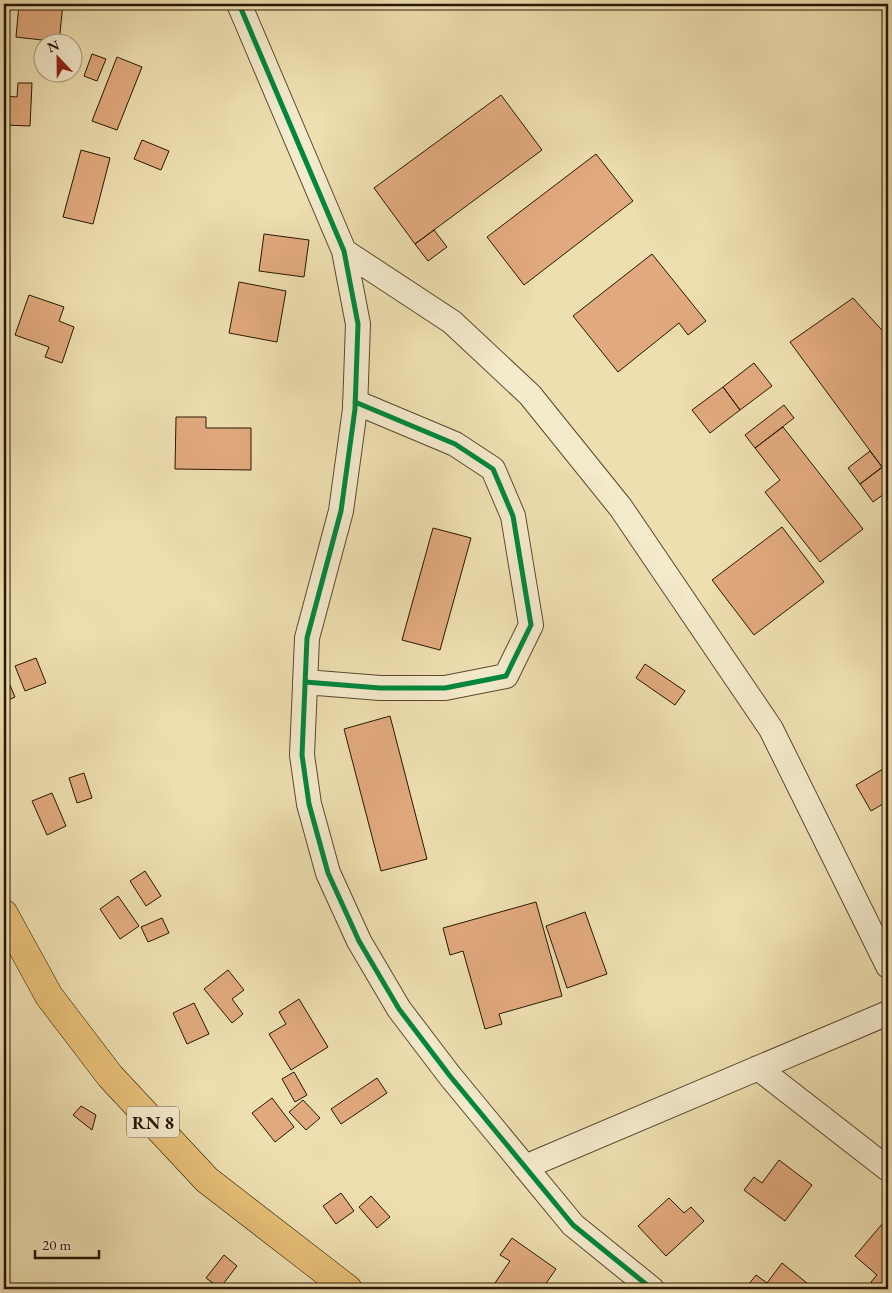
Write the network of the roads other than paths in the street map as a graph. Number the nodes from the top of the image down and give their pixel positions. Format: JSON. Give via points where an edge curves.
{"nodes":[{"id":1,"x":239,"y":4,"type":"edge"},
{"id":2,"x":344,"y":251,"type":"junction"},
{"id":3,"x":355,"y":402,"type":"junction"},
{"id":4,"x":305,"y":682,"type":"junction"},
{"id":5,"x":4,"y":914,"type":"edge"},
{"id":6,"x":888,"y":966,"type":"edge"},
{"id":7,"x":888,"y":1013,"type":"edge"},
{"id":8,"x":758,"y":1068,"type":"junction"},
{"id":9,"x":526,"y":1167,"type":"junction"},
{"id":10,"x":888,"y":1169,"type":"edge"},
{"id":11,"x":348,"y":1289,"type":"edge"},
{"id":12,"x":652,"y":1289,"type":"edge"}],
"edges":[{"from":1,"to":2,"type":"street"},
{"from":2,"to":3,"type":"street","via":[[358,324]]},
{"from":2,"to":6,"type":"street","via":[[452,322],[530,395],[621,508],[771,729]]},
{"from":3,"to":4,"type":"street","via":[[341,510],[307,638]]},
{"from":3,"to":4,"type":"street","via":[[455,444],[493,469],[513,516],[531,625],[506,676],[446,688],[380,688]]},
{"from":4,"to":9,"type":"street","via":[[302,756],[309,804],[328,873],[359,941],[399,1009]]},
{"from":5,"to":11,"type":"main road","number":"RN 8","via":[[48,996],[110,1076],[207,1180]]},
{"from":7,"to":8,"type":"street"},
{"from":8,"to":9,"type":"street"},
{"from":8,"to":10,"type":"street"},
{"from":9,"to":12,"type":"street","via":[[573,1226]]}]}
